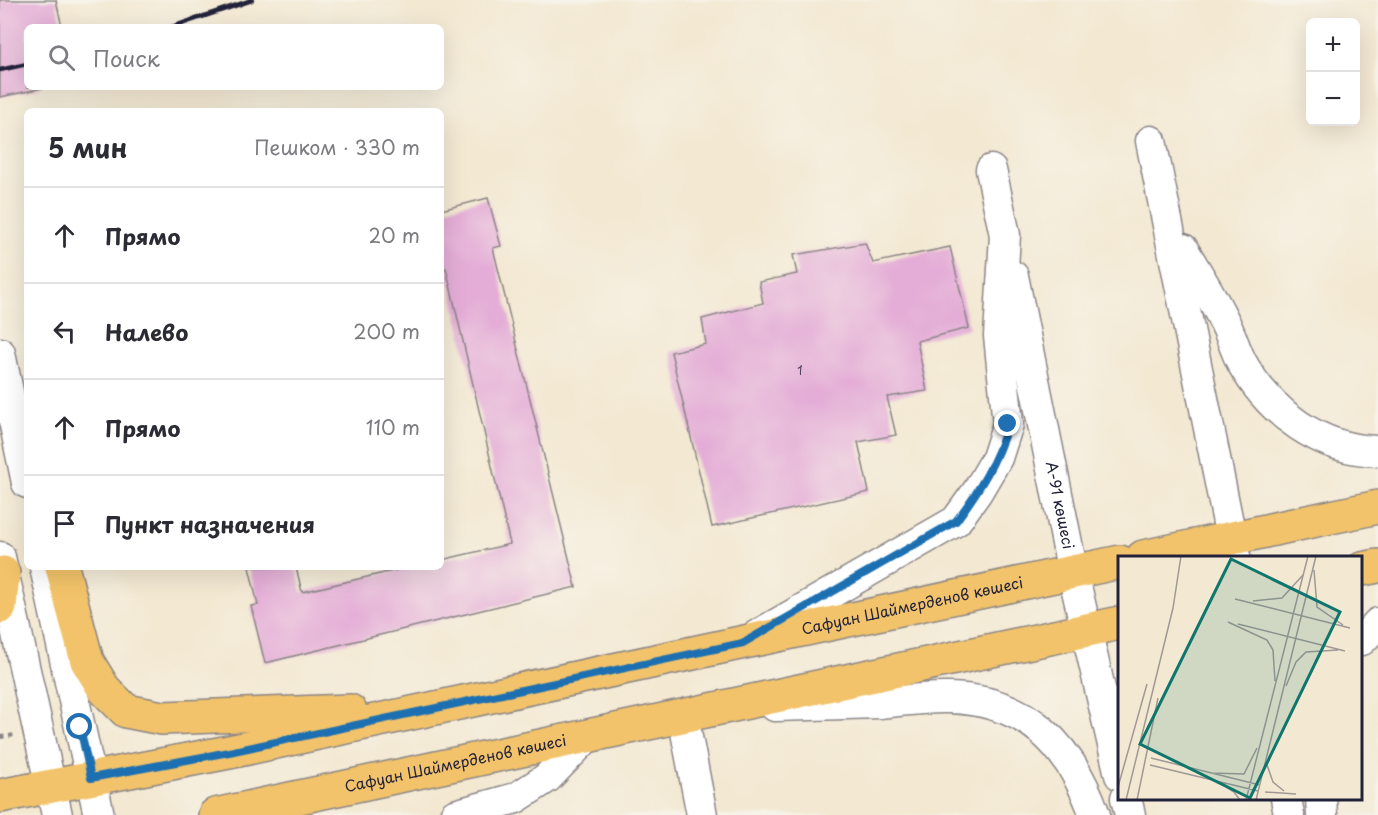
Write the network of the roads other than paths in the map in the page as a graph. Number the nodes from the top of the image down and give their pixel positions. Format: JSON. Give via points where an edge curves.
{"nodes":[{"id":1,"x":1151,"y":141,"type":"dead end"},
{"id":2,"x":991,"y":170,"type":"dead end"},
{"id":3,"x":1171,"y":228,"type":"junction"},
{"id":4,"x":1005,"y":235,"type":"junction"},
{"id":5,"x":0,"y":353,"type":"edge"},
{"id":6,"x":1378,"y":451,"type":"edge"},
{"id":7,"x":24,"y":469,"type":"edge"},
{"id":8,"x":1378,"y":507,"type":"edge"},
{"id":9,"x":1233,"y":547,"type":"edge"},
{"id":10,"x":1152,"y":556,"type":"edge"},
{"id":11,"x":1118,"y":562,"type":"edge"},
{"id":12,"x":2,"y":565,"type":"edge"},
{"id":13,"x":1378,"y":566,"type":"edge"},
{"id":14,"x":1363,"y":569,"type":"edge"},
{"id":15,"x":46,"y":570,"type":"edge"},
{"id":16,"x":63,"y":570,"type":"edge"},
{"id":17,"x":1073,"y":573,"type":"junction"},
{"id":18,"x":0,"y":607,"type":"edge"},
{"id":19,"x":1118,"y":623,"type":"edge"},
{"id":20,"x":1378,"y":623,"type":"edge"},
{"id":21,"x":1085,"y":631,"type":"junction"},
{"id":22,"x":1363,"y":639,"type":"edge"},
{"id":23,"x":743,"y":643,"type":"junction"},
{"id":24,"x":442,"y":707,"type":"junction"},
{"id":25,"x":721,"y":708,"type":"junction"},
{"id":26,"x":683,"y":716,"type":"junction"},
{"id":27,"x":588,"y":736,"type":"junction"},
{"id":28,"x":1118,"y":767,"type":"edge"},
{"id":29,"x":91,"y":778,"type":"junction"},
{"id":30,"x":0,"y":796,"type":"edge"},
{"id":31,"x":1126,"y":800,"type":"edge"},
{"id":32,"x":1286,"y":800,"type":"edge"},
{"id":33,"x":1321,"y":800,"type":"edge"},
{"id":34,"x":54,"y":801,"type":"edge"},
{"id":35,"x":267,"y":810,"type":"edge"},
{"id":36,"x":99,"y":815,"type":"edge"},
{"id":37,"x":215,"y":815,"type":"edge"},
{"id":38,"x":455,"y":815,"type":"edge"},
{"id":39,"x":702,"y":815,"type":"edge"},
{"id":40,"x":1095,"y":815,"type":"edge"},
{"id":41,"x":1130,"y":815,"type":"edge"},
{"id":42,"x":1289,"y":815,"type":"edge"},
{"id":43,"x":1322,"y":815,"type":"edge"}],
"edges":[{"from":1,"to":3,"type":"street"},
{"from":2,"to":4,"type":"street"},
{"from":3,"to":6,"type":"street","via":[[1264,396],[1293,423],[1326,441]]},
{"from":3,"to":9,"type":"street"},
{"from":4,"to":17,"type":"street","name":"А-91 көшесі"},
{"from":4,"to":23,"type":"street","via":[[999,336],[1008,424],[998,458],[977,492],[956,521]]},
{"from":5,"to":7,"type":"street"},
{"from":8,"to":9,"type":"main road"},
{"from":9,"to":10,"type":"main road"},
{"from":11,"to":17,"type":"main road","name":"Сафуан Шаймерденов көшесі"},
{"from":12,"to":18,"type":"main road"},
{"from":12,"to":34,"type":"street"},
{"from":13,"to":14,"type":"main road"},
{"from":15,"to":29,"type":"street"},
{"from":16,"to":24,"type":"main road","via":[[87,661],[104,689],[126,711],[162,718]]},
{"from":17,"to":21,"type":"street","name":"А-91 көшесі"},
{"from":17,"to":23,"type":"main road","name":"Сафуан Шаймерденов көшесі"},
{"from":19,"to":21,"type":"main road","name":"Сафуан Шаймерденов көшесі"},
{"from":20,"to":22,"type":"street"},
{"from":21,"to":25,"type":"main road","name":"Сафуан Шаймерденов көшесі"},
{"from":21,"to":28,"type":"street","name":"А-91 көшесі"},
{"from":23,"to":24,"type":"main road","name":"Сафуан Шаймерденов көшесі"},
{"from":24,"to":29,"type":"main road","name":"Сафуан Шаймерденов көшесі"},
{"from":25,"to":26,"type":"main road","name":"Сафуан Шаймерденов көшесі"},
{"from":25,"to":40,"type":"street","via":[[948,698],[995,705],[1037,727],[1054,741],[1080,776]]},
{"from":26,"to":27,"type":"main road","name":"Сафуан Шаймерденов көшесі"},
{"from":26,"to":39,"type":"street"},
{"from":27,"to":35,"type":"main road","name":"Сафуан Шаймерденов көшесі"},
{"from":27,"to":38,"type":"street","via":[[547,778],[516,798]]},
{"from":29,"to":34,"type":"main road","name":"Сафуан Шаймерденов көшесі"},
{"from":29,"to":36,"type":"street"},
{"from":30,"to":34,"type":"main road","name":"Сафуан Шаймерденов көшесі"},
{"from":31,"to":41,"type":"street"},
{"from":32,"to":42,"type":"street"},
{"from":33,"to":43,"type":"street"},
{"from":35,"to":37,"type":"main road","name":"Сафуан Шаймерденов көшесі"}]}
